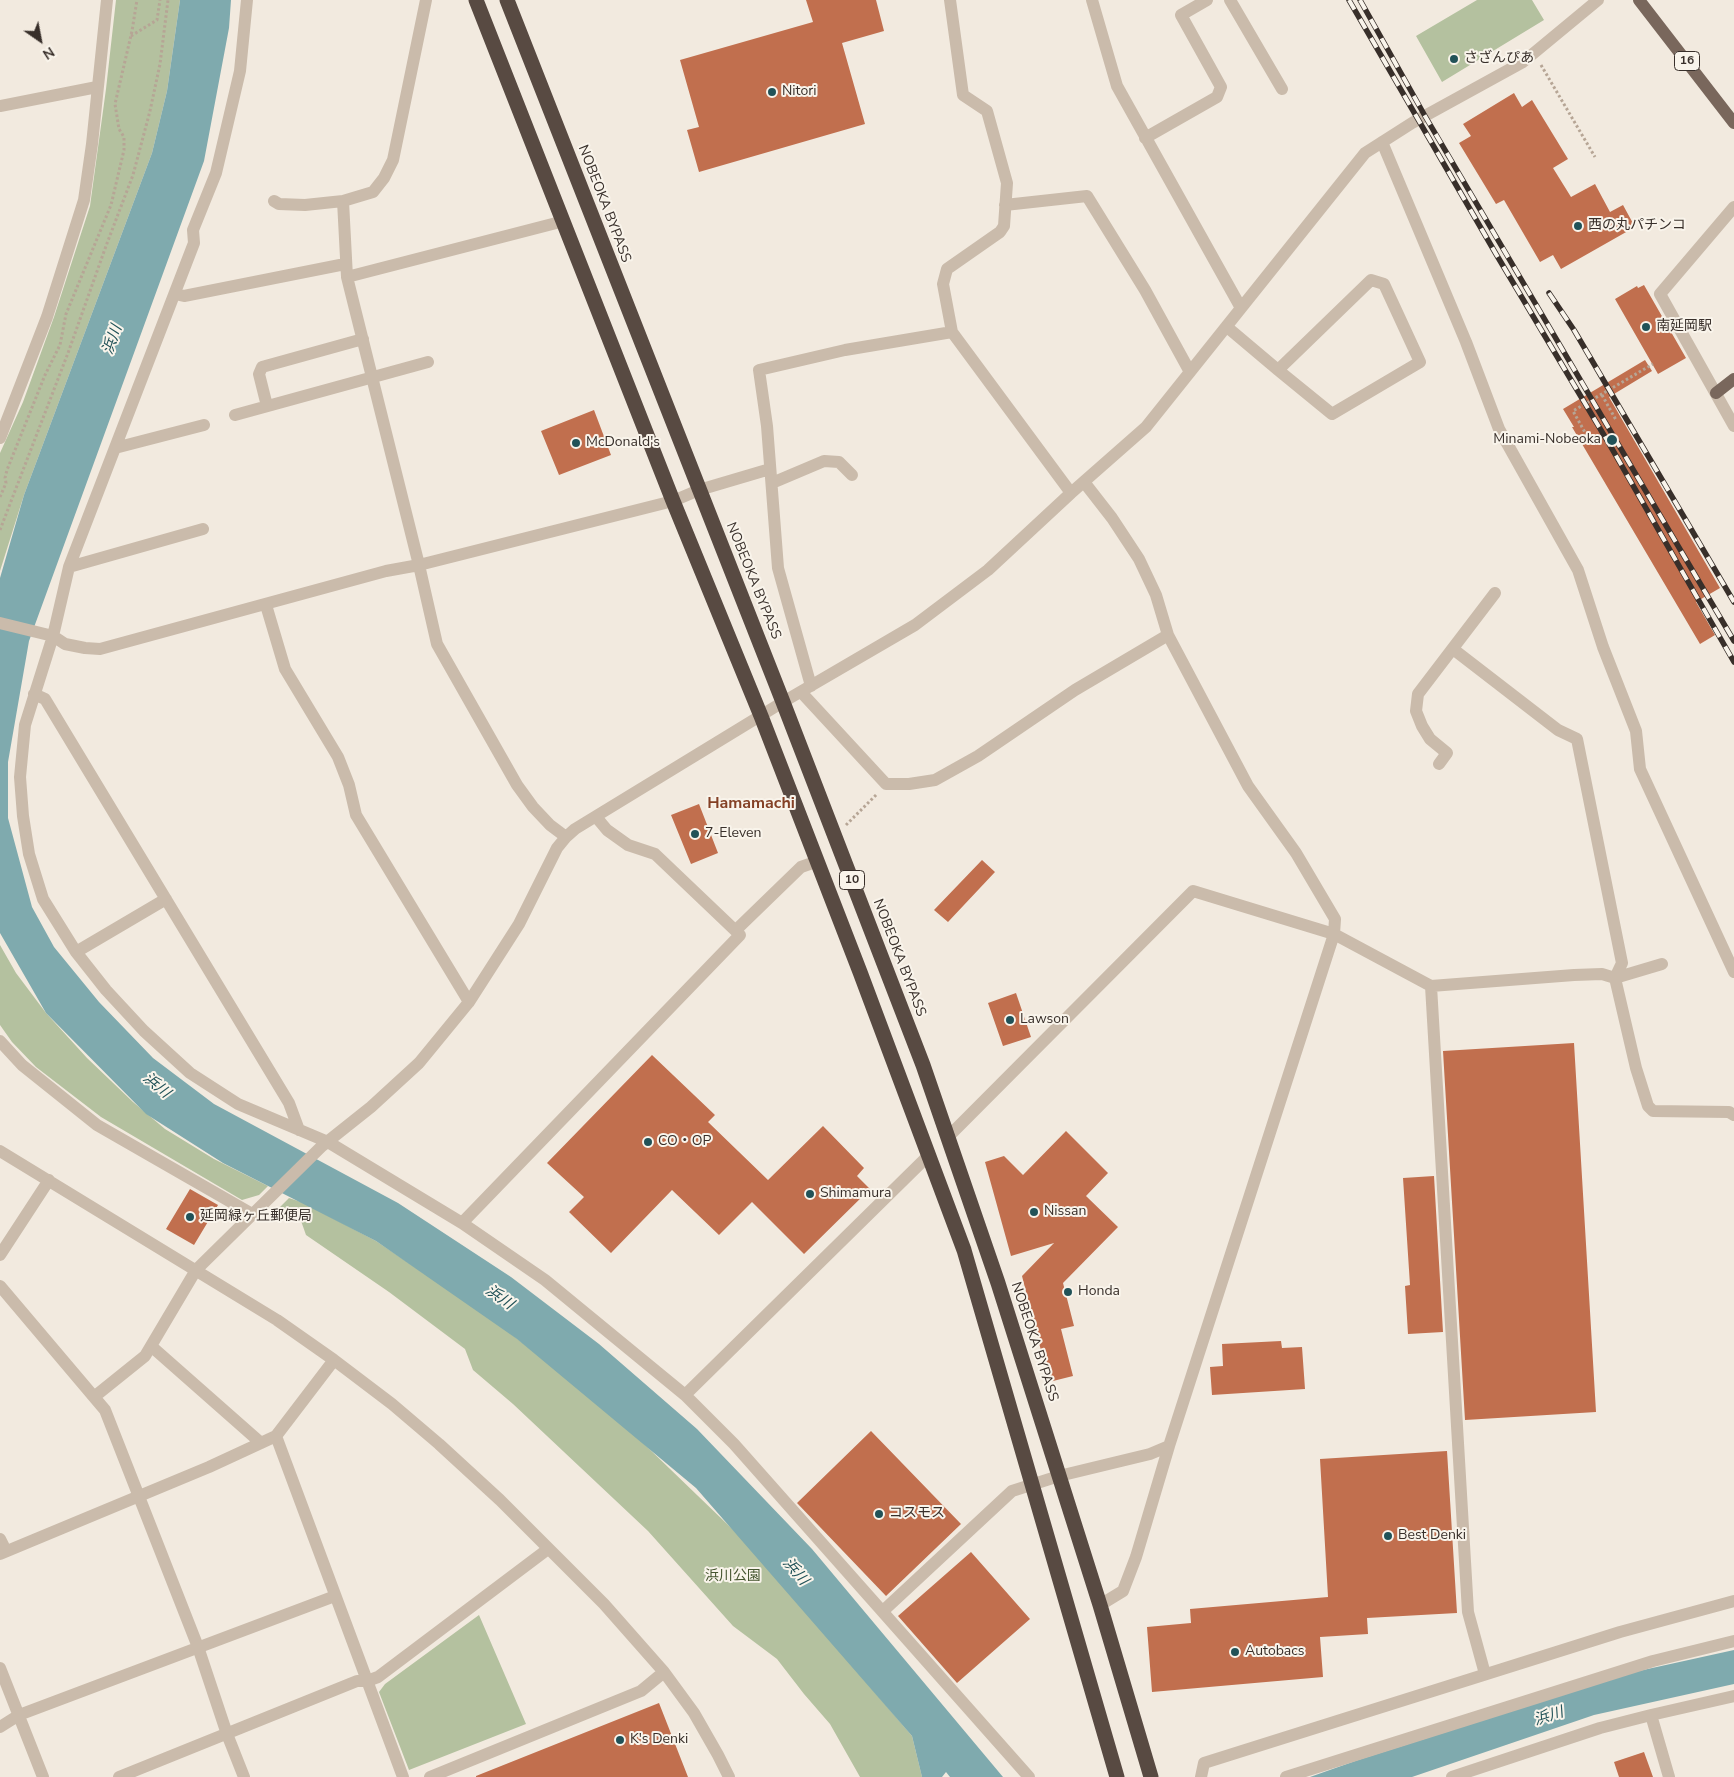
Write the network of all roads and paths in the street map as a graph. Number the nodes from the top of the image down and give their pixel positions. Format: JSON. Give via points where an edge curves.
{"nodes":[{"id":1,"x":107,"y":0,"type":"edge"},
{"id":2,"x":160,"y":0,"type":"edge"},
{"id":3,"x":168,"y":0,"type":"edge"},
{"id":4,"x":248,"y":0,"type":"edge"},
{"id":5,"x":426,"y":0,"type":"edge"},
{"id":6,"x":476,"y":0,"type":"edge"},
{"id":7,"x":507,"y":0,"type":"edge"},
{"id":8,"x":950,"y":0,"type":"edge"},
{"id":9,"x":1092,"y":0,"type":"edge"},
{"id":10,"x":1208,"y":0,"type":"edge"},
{"id":11,"x":1230,"y":0,"type":"edge"},
{"id":12,"x":1598,"y":0,"type":"edge"},
{"id":13,"x":1640,"y":0,"type":"edge"},
{"id":14,"x":131,"y":36,"type":"dead end"},
{"id":15,"x":1534,"y":54,"type":"junction"},
{"id":16,"x":97,"y":87,"type":"junction"},
{"id":17,"x":1282,"y":90,"type":"dead end"},
{"id":18,"x":0,"y":106,"type":"edge"},
{"id":19,"x":1733,"y":120,"type":"edge"},
{"id":20,"x":1145,"y":138,"type":"junction"},
{"id":21,"x":1382,"y":142,"type":"junction"},
{"id":22,"x":1595,"y":157,"type":"dead end"},
{"id":23,"x":274,"y":201,"type":"dead end"},
{"id":24,"x":343,"y":201,"type":"junction"},
{"id":25,"x":1005,"y":205,"type":"junction"},
{"id":26,"x":1734,"y":207,"type":"edge"},
{"id":27,"x":564,"y":221,"type":"junction"},
{"id":28,"x":345,"y":264,"type":"junction"},
{"id":29,"x":347,"y":277,"type":"junction"},
{"id":30,"x":175,"y":294,"type":"junction"},
{"id":31,"x":1241,"y":308,"type":"junction"},
{"id":32,"x":1226,"y":327,"type":"junction"},
{"id":33,"x":952,"y":332,"type":"junction"},
{"id":34,"x":363,"y":340,"type":"junction"},
{"id":35,"x":428,"y":362,"type":"dead end"},
{"id":36,"x":1653,"y":364,"type":"dead end"},
{"id":37,"x":1278,"y":370,"type":"junction"},
{"id":38,"x":1190,"y":372,"type":"junction"},
{"id":39,"x":373,"y":378,"type":"junction"},
{"id":40,"x":1734,"y":379,"type":"edge"},
{"id":41,"x":1716,"y":393,"type":"junction"},
{"id":42,"x":1602,"y":395,"type":"junction"},
{"id":43,"x":267,"y":406,"type":"junction"},
{"id":44,"x":235,"y":415,"type":"dead end"},
{"id":45,"x":1616,"y":420,"type":"dead end"},
{"id":46,"x":204,"y":425,"type":"dead end"},
{"id":47,"x":1734,"y":426,"type":"edge"},
{"id":48,"x":1587,"y":436,"type":"dead end"},
{"id":49,"x":0,"y":438,"type":"edge"},
{"id":50,"x":115,"y":448,"type":"junction"},
{"id":51,"x":770,"y":469,"type":"junction"},
{"id":52,"x":852,"y":475,"type":"dead end"},
{"id":53,"x":1084,"y":482,"type":"junction"},
{"id":54,"x":772,"y":483,"type":"junction"},
{"id":55,"x":699,"y":490,"type":"junction"},
{"id":56,"x":1071,"y":493,"type":"junction"},
{"id":57,"x":673,"y":500,"type":"junction"},
{"id":58,"x":203,"y":529,"type":"dead end"},
{"id":59,"x":0,"y":530,"type":"edge"},
{"id":60,"x":419,"y":565,"type":"junction"},
{"id":61,"x":69,"y":567,"type":"junction"},
{"id":62,"x":1496,"y":593,"type":"dead end"},
{"id":63,"x":266,"y":605,"type":"junction"},
{"id":64,"x":0,"y":623,"type":"edge"},
{"id":65,"x":1168,"y":635,"type":"junction"},
{"id":66,"x":53,"y":636,"type":"junction"},
{"id":67,"x":1453,"y":649,"type":"junction"},
{"id":68,"x":806,"y":689,"type":"junction"},
{"id":69,"x":34,"y":694,"type":"junction"},
{"id":70,"x":784,"y":702,"type":"junction"},
{"id":71,"x":761,"y":716,"type":"junction"},
{"id":72,"x":1439,"y":764,"type":"dead end"},
{"id":73,"x":886,"y":784,"type":"junction"},
{"id":74,"x":596,"y":818,"type":"junction"},
{"id":75,"x":835,"y":836,"type":"junction"},
{"id":76,"x":566,"y":837,"type":"junction"},
{"id":77,"x":818,"y":861,"type":"junction"},
{"id":78,"x":166,"y":899,"type":"junction"},
{"id":79,"x":736,"y":930,"type":"junction"},
{"id":80,"x":1334,"y":934,"type":"junction"},
{"id":81,"x":76,"y":952,"type":"junction"},
{"id":82,"x":1662,"y":964,"type":"dead end"},
{"id":83,"x":1734,"y":972,"type":"edge"},
{"id":84,"x":1615,"y":978,"type":"junction"},
{"id":85,"x":1431,"y":986,"type":"junction"},
{"id":86,"x":469,"y":1002,"type":"junction"},
{"id":87,"x":0,"y":1041,"type":"edge"},
{"id":88,"x":1734,"y":1115,"type":"edge"},
{"id":89,"x":299,"y":1130,"type":"junction"},
{"id":90,"x":948,"y":1137,"type":"junction"},
{"id":91,"x":325,"y":1144,"type":"junction"},
{"id":92,"x":0,"y":1151,"type":"edge"},
{"id":93,"x":929,"y":1154,"type":"junction"},
{"id":94,"x":48,"y":1180,"type":"junction"},
{"id":95,"x":252,"y":1214,"type":"junction"},
{"id":96,"x":462,"y":1223,"type":"junction"},
{"id":97,"x":0,"y":1255,"type":"edge"},
{"id":98,"x":196,"y":1270,"type":"junction"},
{"id":99,"x":0,"y":1286,"type":"edge"},
{"id":100,"x":151,"y":1346,"type":"junction"},
{"id":101,"x":334,"y":1360,"type":"junction"},
{"id":102,"x":685,"y":1395,"type":"junction"},
{"id":103,"x":94,"y":1397,"type":"junction"},
{"id":104,"x":276,"y":1436,"type":"junction"},
{"id":105,"x":261,"y":1443,"type":"junction"},
{"id":106,"x":1169,"y":1446,"type":"junction"},
{"id":107,"x":1059,"y":1476,"type":"junction"},
{"id":108,"x":1032,"y":1485,"type":"junction"},
{"id":109,"x":138,"y":1497,"type":"junction"},
{"id":110,"x":0,"y":1538,"type":"edge"},
{"id":111,"x":548,"y":1549,"type":"junction"},
{"id":112,"x":3,"y":1552,"type":"edge"},
{"id":113,"x":335,"y":1596,"type":"junction"},
{"id":114,"x":1734,"y":1601,"type":"edge"},
{"id":115,"x":1100,"y":1605,"type":"junction"},
{"id":116,"x":883,"y":1611,"type":"junction"},
{"id":117,"x":1734,"y":1641,"type":"edge"},
{"id":118,"x":198,"y":1647,"type":"junction"},
{"id":119,"x":0,"y":1668,"type":"edge"},
{"id":120,"x":664,"y":1672,"type":"junction"},
{"id":121,"x":1486,"y":1674,"type":"junction"},
{"id":122,"x":367,"y":1681,"type":"junction"},
{"id":123,"x":1734,"y":1696,"type":"edge"},
{"id":124,"x":19,"y":1715,"type":"junction"},
{"id":125,"x":1651,"y":1715,"type":"junction"},
{"id":126,"x":0,"y":1727,"type":"edge"},
{"id":127,"x":227,"y":1734,"type":"junction"},
{"id":128,"x":43,"y":1777,"type":"edge"},
{"id":129,"x":119,"y":1777,"type":"edge"},
{"id":130,"x":244,"y":1777,"type":"edge"},
{"id":131,"x":403,"y":1777,"type":"edge"},
{"id":132,"x":430,"y":1777,"type":"edge"},
{"id":133,"x":728,"y":1777,"type":"edge"},
{"id":134,"x":1029,"y":1777,"type":"edge"},
{"id":135,"x":1117,"y":1777,"type":"edge"},
{"id":136,"x":1150,"y":1777,"type":"edge"},
{"id":137,"x":1201,"y":1777,"type":"edge"},
{"id":138,"x":1286,"y":1777,"type":"edge"},
{"id":139,"x":1452,"y":1777,"type":"edge"},
{"id":140,"x":1670,"y":1777,"type":"edge"}],
"edges":[{"from":1,"to":16,"type":"street"},
{"from":2,"to":14,"type":"path","via":[[157,20]]},
{"from":3,"to":59,"type":"path","via":[[160,64],[133,176]]},
{"from":4,"to":30,"type":"street","via":[[240,71],[216,173],[194,230],[194,243]]},
{"from":5,"to":24,"type":"street","via":[[393,160],[373,192]]},
{"from":6,"to":27,"type":"highway","number":"10"},
{"from":7,"to":55,"type":"highway","name":"NOBEOKA BYPASS","number":"10"},
{"from":8,"to":25,"type":"street","via":[[963,95],[987,111],[1007,183]]},
{"from":9,"to":20,"type":"street","via":[[1117,86]]},
{"from":10,"to":20,"type":"street","via":[[1181,15],[1221,87],[1217,97]]},
{"from":11,"to":17,"type":"street"},
{"from":12,"to":15,"type":"street"},
{"from":13,"to":19,"type":"main road","number":"16"},
{"from":15,"to":21,"type":"street"},
{"from":15,"to":22,"type":"path"},
{"from":16,"to":18,"type":"street"},
{"from":16,"to":49,"type":"street","via":[[84,200],[47,317]]},
{"from":20,"to":31,"type":"street"},
{"from":21,"to":31,"type":"street","via":[[1365,153]]},
{"from":21,"to":83,"type":"street","via":[[1500,429],[1578,570],[1603,647],[1636,730],[1640,769]]},
{"from":23,"to":24,"type":"street","via":[[305,205]]},
{"from":24,"to":28,"type":"street"},
{"from":25,"to":33,"type":"street","via":[[1004,226],[1000,232],[947,270],[943,284]]},
{"from":25,"to":38,"type":"street","via":[[1087,196]]},
{"from":26,"to":41,"type":"street","via":[[1660,294]]},
{"from":27,"to":29,"type":"street"},
{"from":27,"to":57,"type":"highway","number":"10"},
{"from":28,"to":29,"type":"street"},
{"from":28,"to":30,"type":"street","via":[[184,296]]},
{"from":29,"to":34,"type":"street"},
{"from":30,"to":50,"type":"street"},
{"from":31,"to":32,"type":"street"},
{"from":32,"to":37,"type":"street"},
{"from":32,"to":38,"type":"street"},
{"from":33,"to":51,"type":"street","via":[[845,350],[759,370]]},
{"from":33,"to":56,"type":"street"},
{"from":34,"to":39,"type":"street"},
{"from":34,"to":43,"type":"street","via":[[262,367],[259,374]]},
{"from":35,"to":39,"type":"street"},
{"from":36,"to":42,"type":"path"},
{"from":37,"to":37,"type":"street","via":[[1332,414],[1420,362],[1384,284],[1371,280]]},
{"from":38,"to":53,"type":"street","via":[[1146,427]]},
{"from":39,"to":43,"type":"street"},
{"from":39,"to":60,"type":"street"},
{"from":40,"to":41,"type":"main road"},
{"from":41,"to":47,"type":"street"},
{"from":42,"to":45,"type":"path"},
{"from":42,"to":48,"type":"path","via":[[1573,412]]},
{"from":43,"to":44,"type":"street"},
{"from":46,"to":50,"type":"street"},
{"from":50,"to":61,"type":"street"},
{"from":51,"to":54,"type":"street"},
{"from":51,"to":55,"type":"street"},
{"from":52,"to":54,"type":"street","via":[[839,462],[824,461]]},
{"from":53,"to":56,"type":"street"},
{"from":53,"to":65,"type":"street","via":[[1139,559],[1156,595]]},
{"from":54,"to":68,"type":"street","via":[[778,568]]},
{"from":55,"to":57,"type":"street"},
{"from":55,"to":70,"type":"highway","name":"NOBEOKA BYPASS","number":"10"},
{"from":56,"to":68,"type":"street","via":[[988,570],[914,625]]},
{"from":57,"to":60,"type":"street"},
{"from":57,"to":71,"type":"highway","number":"10"},
{"from":58,"to":61,"type":"street"},
{"from":60,"to":63,"type":"street","via":[[386,571]]},
{"from":60,"to":76,"type":"street","via":[[437,644],[517,785],[533,807]]},
{"from":61,"to":66,"type":"street"},
{"from":62,"to":67,"type":"street"},
{"from":63,"to":66,"type":"street","via":[[100,649],[65,644]]},
{"from":63,"to":86,"type":"street","via":[[285,669],[338,757],[349,784],[356,815]]},
{"from":64,"to":66,"type":"street"},
{"from":65,"to":73,"type":"street","via":[[1074,690],[947,774],[935,780]]},
{"from":65,"to":80,"type":"street","via":[[1248,786],[1296,853],[1335,919]]},
{"from":66,"to":69,"type":"street"},
{"from":67,"to":72,"type":"street","via":[[1418,694],[1416,711],[1422,726],[1430,739],[1447,753]]},
{"from":67,"to":84,"type":"street","via":[[1558,730],[1577,739],[1622,963]]},
{"from":68,"to":70,"type":"street"},
{"from":68,"to":73,"type":"street"},
{"from":69,"to":78,"type":"street","via":[[45,698]]},
{"from":69,"to":81,"type":"street","via":[[26,725],[20,777],[29,854],[43,899]]},
{"from":70,"to":71,"type":"street"},
{"from":70,"to":75,"type":"highway","name":"NOBEOKA BYPASS","number":"10"},
{"from":71,"to":74,"type":"street"},
{"from":71,"to":77,"type":"highway","number":"10"},
{"from":73,"to":75,"type":"path"},
{"from":74,"to":76,"type":"street"},
{"from":74,"to":79,"type":"street","via":[[628,845],[655,854]]},
{"from":75,"to":90,"type":"highway","name":"NOBEOKA BYPASS","number":"10"},
{"from":76,"to":86,"type":"street","via":[[557,848],[519,924]]},
{"from":77,"to":79,"type":"street","via":[[801,867]]},
{"from":77,"to":93,"type":"highway","number":"10"},
{"from":78,"to":81,"type":"street"},
{"from":78,"to":89,"type":"street","via":[[289,1103]]},
{"from":79,"to":96,"type":"street","via":[[740,935]]},
{"from":80,"to":85,"type":"street"},
{"from":80,"to":90,"type":"street","via":[[1193,892]]},
{"from":80,"to":106,"type":"street"},
{"from":81,"to":89,"type":"street","via":[[144,1031],[190,1073],[238,1104]]},
{"from":82,"to":84,"type":"street"},
{"from":84,"to":85,"type":"street","via":[[1602,974],[1574,975]]},
{"from":84,"to":88,"type":"street","via":[[1648,1106],[1654,1111],[1729,1112]]},
{"from":85,"to":121,"type":"street","via":[[1468,1612]]},
{"from":86,"to":91,"type":"street","via":[[419,1062]]},
{"from":87,"to":95,"type":"street","via":[[22,1065],[97,1125]]},
{"from":89,"to":91,"type":"street"},
{"from":90,"to":107,"type":"highway","name":"NOBEOKA BYPASS","number":"10"},
{"from":91,"to":95,"type":"street"},
{"from":91,"to":96,"type":"street"},
{"from":92,"to":94,"type":"street"},
{"from":93,"to":102,"type":"street"},
{"from":93,"to":108,"type":"highway","number":"10","via":[[964,1250]]},
{"from":94,"to":97,"type":"street"},
{"from":94,"to":98,"type":"street"},
{"from":95,"to":98,"type":"street"},
{"from":96,"to":102,"type":"street","via":[[545,1280]]},
{"from":98,"to":100,"type":"street"},
{"from":98,"to":101,"type":"street"},
{"from":99,"to":103,"type":"street"},
{"from":100,"to":103,"type":"street","via":[[145,1356]]},
{"from":100,"to":105,"type":"street"},
{"from":101,"to":104,"type":"street"},
{"from":101,"to":111,"type":"street","via":[[439,1444]]},
{"from":102,"to":116,"type":"street","via":[[734,1444]]},
{"from":103,"to":109,"type":"street","via":[[105,1410]]},
{"from":104,"to":105,"type":"street"},
{"from":104,"to":113,"type":"street"},
{"from":105,"to":109,"type":"street"},
{"from":106,"to":107,"type":"street","via":[[1150,1454]]},
{"from":106,"to":115,"type":"street","via":[[1123,1591]]},
{"from":107,"to":108,"type":"street"},
{"from":107,"to":115,"type":"highway","name":"NOBEOKA BYPASS","number":"10"},
{"from":108,"to":116,"type":"street","via":[[1012,1491]]},
{"from":108,"to":135,"type":"highway","number":"10"},
{"from":109,"to":112,"type":"street"},
{"from":109,"to":118,"type":"street"},
{"from":110,"to":112,"type":"street"},
{"from":111,"to":120,"type":"street","via":[[604,1604]]},
{"from":111,"to":122,"type":"street","via":[[378,1677]]},
{"from":113,"to":118,"type":"street"},
{"from":113,"to":122,"type":"street"},
{"from":114,"to":121,"type":"street"},
{"from":115,"to":136,"type":"highway","name":"NOBEOKA BYPASS","number":"10"},
{"from":116,"to":134,"type":"street"},
{"from":117,"to":138,"type":"street","via":[[1653,1661]]},
{"from":118,"to":124,"type":"street"},
{"from":118,"to":127,"type":"street"},
{"from":119,"to":124,"type":"street"},
{"from":120,"to":132,"type":"street","via":[[641,1691]]},
{"from":120,"to":133,"type":"street","via":[[694,1713]]},
{"from":121,"to":137,"type":"street","via":[[1204,1763]]},
{"from":122,"to":127,"type":"street","via":[[357,1681]]},
{"from":122,"to":131,"type":"street"},
{"from":123,"to":125,"type":"street"},
{"from":124,"to":126,"type":"street"},
{"from":124,"to":128,"type":"street"},
{"from":125,"to":139,"type":"street","via":[[1600,1728]]},
{"from":125,"to":140,"type":"street"},
{"from":127,"to":129,"type":"street"},
{"from":127,"to":130,"type":"street"}]}
